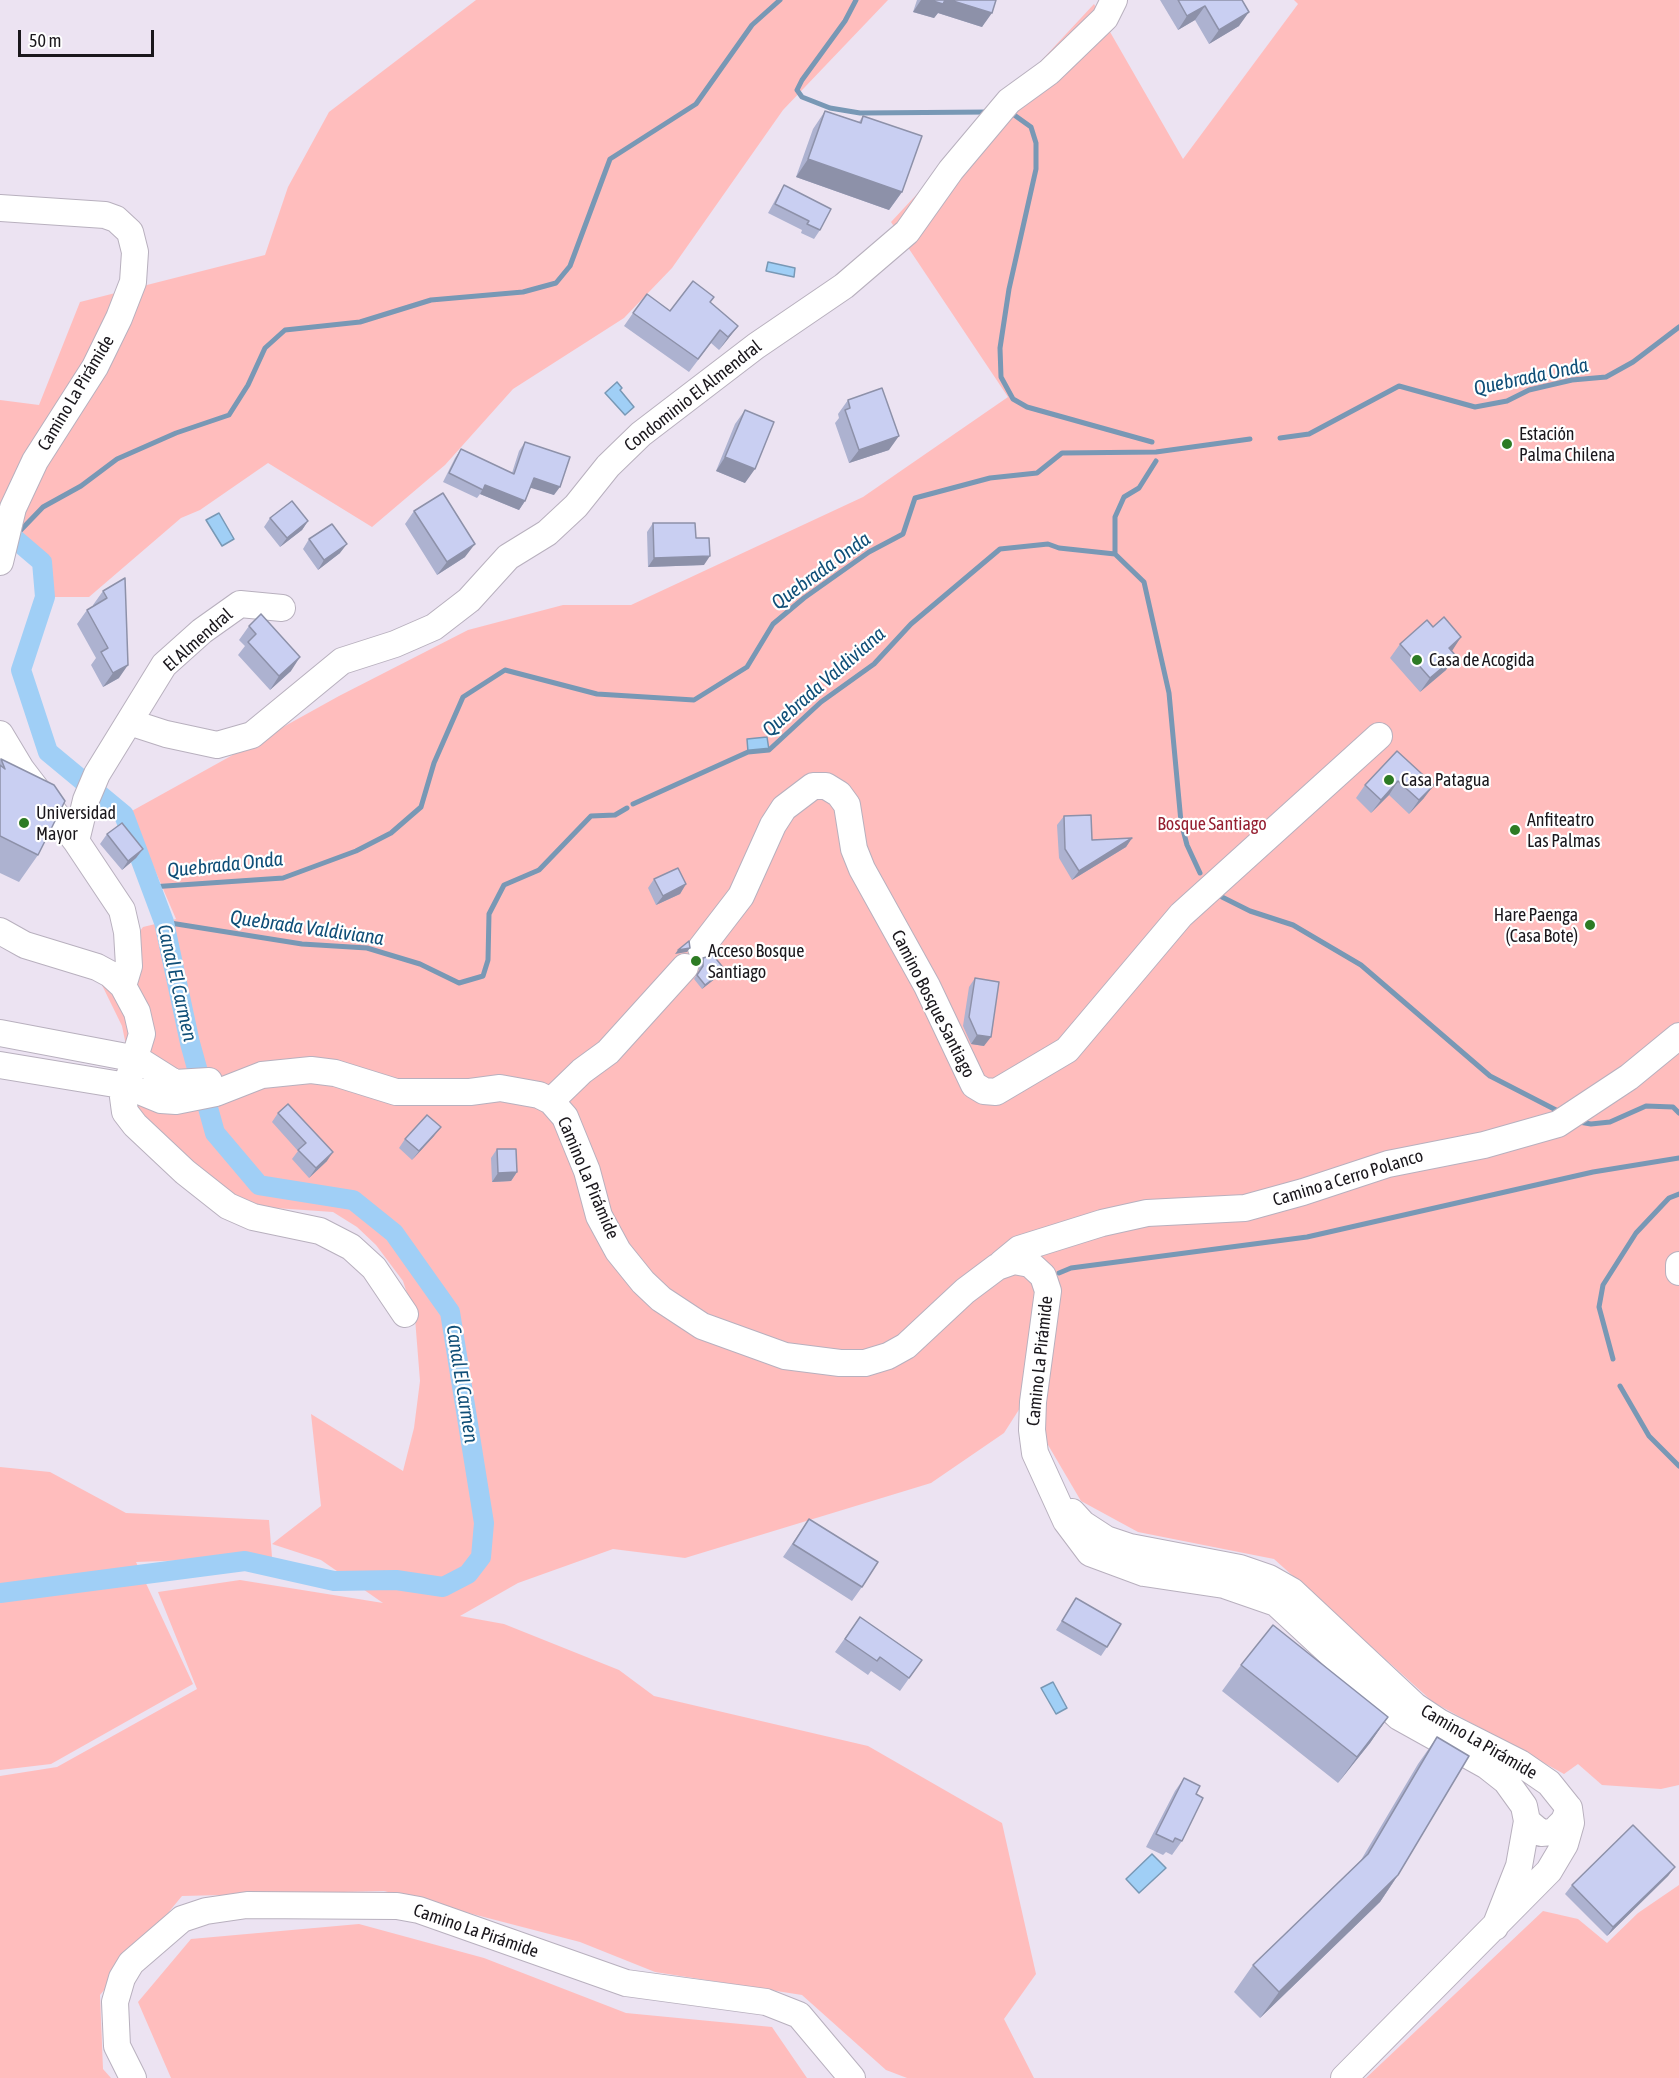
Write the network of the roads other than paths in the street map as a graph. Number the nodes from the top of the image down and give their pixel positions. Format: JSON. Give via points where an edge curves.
{"nodes":[{"id":1,"x":1114,"y":0,"type":"edge"},
{"id":2,"x":0,"y":208,"type":"edge"},
{"id":3,"x":1,"y":557,"type":"edge"},
{"id":4,"x":282,"y":608,"type":"dead end"},
{"id":5,"x":129,"y":722,"type":"junction"},
{"id":6,"x":0,"y":734,"type":"edge"},
{"id":7,"x":1379,"y":736,"type":"dead end"},
{"id":8,"x":76,"y":841,"type":"junction"},
{"id":9,"x":0,"y":932,"type":"edge"},
{"id":10,"x":123,"y":986,"type":"junction"},
{"id":11,"x":0,"y":1033,"type":"edge"},
{"id":12,"x":1679,"y":1036,"type":"edge"},
{"id":13,"x":137,"y":1059,"type":"junction"},
{"id":14,"x":0,"y":1065,"type":"edge"},
{"id":15,"x":127,"y":1086,"type":"junction"},
{"id":16,"x":176,"y":1092,"type":"junction"},
{"id":17,"x":551,"y":1101,"type":"junction"},
{"id":18,"x":1679,"y":1265,"type":"edge"},
{"id":19,"x":997,"y":1267,"type":"junction"},
{"id":20,"x":1679,"y":1272,"type":"edge"},
{"id":21,"x":405,"y":1314,"type":"dead end"},
{"id":22,"x":1051,"y":1489,"type":"junction"},
{"id":23,"x":1569,"y":1808,"type":"junction"},
{"id":24,"x":1527,"y":1821,"type":"junction"},
{"id":25,"x":1495,"y":1927,"type":"junction"},
{"id":26,"x":133,"y":2078,"type":"edge"},
{"id":27,"x":852,"y":2078,"type":"edge"},
{"id":28,"x":1344,"y":2078,"type":"edge"}],
"edges":[{"from":1,"to":5,"type":"street","name":"Condominio El Almendral","via":[[1105,18],[1049,72],[1009,101],[951,170],[907,232],[843,286],[756,346],[641,434],[547,534],[508,557],[469,600],[434,627],[342,661],[252,735],[217,745]]},
{"from":2,"to":3,"type":"street","name":"Camino La Pirámide","via":[[105,215],[124,223],[134,241],[133,282],[95,367],[35,461],[13,507]]},
{"from":4,"to":5,"type":"street","name":"El Almendral","via":[[240,604],[202,631],[164,665]]},
{"from":5,"to":8,"type":"street","name":"El Almendral","via":[[86,800]]},
{"from":6,"to":8,"type":"street","via":[[21,769]]},
{"from":7,"to":17,"type":"street","name":"Camino Bosque Santiago","via":[[1181,915],[1067,1050],[996,1092],[974,1085],[927,986],[862,869],[854,849],[847,805],[826,786],[813,786],[784,807],[741,896],[693,957],[608,1052]]},
{"from":8,"to":10,"type":"street","via":[[122,910],[129,966]]},
{"from":9,"to":10,"type":"street","via":[[25,945],[97,966]]},
{"from":10,"to":13,"type":"street","via":[[137,1012],[142,1034]]},
{"from":11,"to":13,"type":"street"},
{"from":12,"to":19,"type":"street","name":"Camino a Cerro Polanco","via":[[1629,1077],[1558,1124],[1484,1145],[1388,1164],[1252,1206],[1147,1213],[1112,1221],[1019,1249]]},
{"from":13,"to":15,"type":"street"},
{"from":13,"to":16,"type":"street"},
{"from":14,"to":15,"type":"street","name":"Camino La Pirámide"},
{"from":15,"to":16,"type":"street","name":"Camino La Pirámide","via":[[161,1100]]},
{"from":15,"to":21,"type":"street","via":[[123,1104],[129,1119],[216,1198],[254,1217],[310,1228],[351,1247],[374,1268]]},
{"from":16,"to":17,"type":"street","name":"Camino La Pirámide","via":[[311,1070],[335,1073],[396,1092],[500,1088]]},
{"from":17,"to":19,"type":"street","name":"Camino La Pirámide","via":[[565,1117],[573,1136],[599,1216],[630,1267],[661,1299],[724,1336],[785,1356],[865,1363],[906,1346]]},
{"from":18,"to":20,"type":"street"},
{"from":19,"to":22,"type":"street","name":"Camino La Pirámide","via":[[1022,1262],[1037,1269],[1047,1283],[1032,1430],[1035,1453]]},
{"from":22,"to":23,"type":"street","name":"Camino La Pirámide","via":[[1083,1524],[1106,1539],[1240,1568],[1292,1591],[1415,1706],[1520,1763],[1549,1783]]},
{"from":22,"to":24,"type":"street","name":"Camino La Pirámide","via":[[1066,1521],[1090,1553],[1144,1573],[1224,1585],[1276,1603],[1399,1717],[1487,1766],[1506,1781],[1524,1806]]},
{"from":23,"to":24,"type":"street","via":[[1564,1821],[1553,1832],[1542,1833]]},
{"from":23,"to":25,"type":"street","via":[[1571,1823],[1565,1844],[1549,1871]]},
{"from":24,"to":25,"type":"street","via":[[1519,1866]]},
{"from":25,"to":28,"type":"street"},
{"from":26,"to":27,"type":"street","name":"Camino La Pirámide","via":[[117,2046],[116,1990],[126,1971],[182,1919],[247,1905],[397,1906],[419,1910],[626,1983],[766,2002],[799,2015]]}]}
